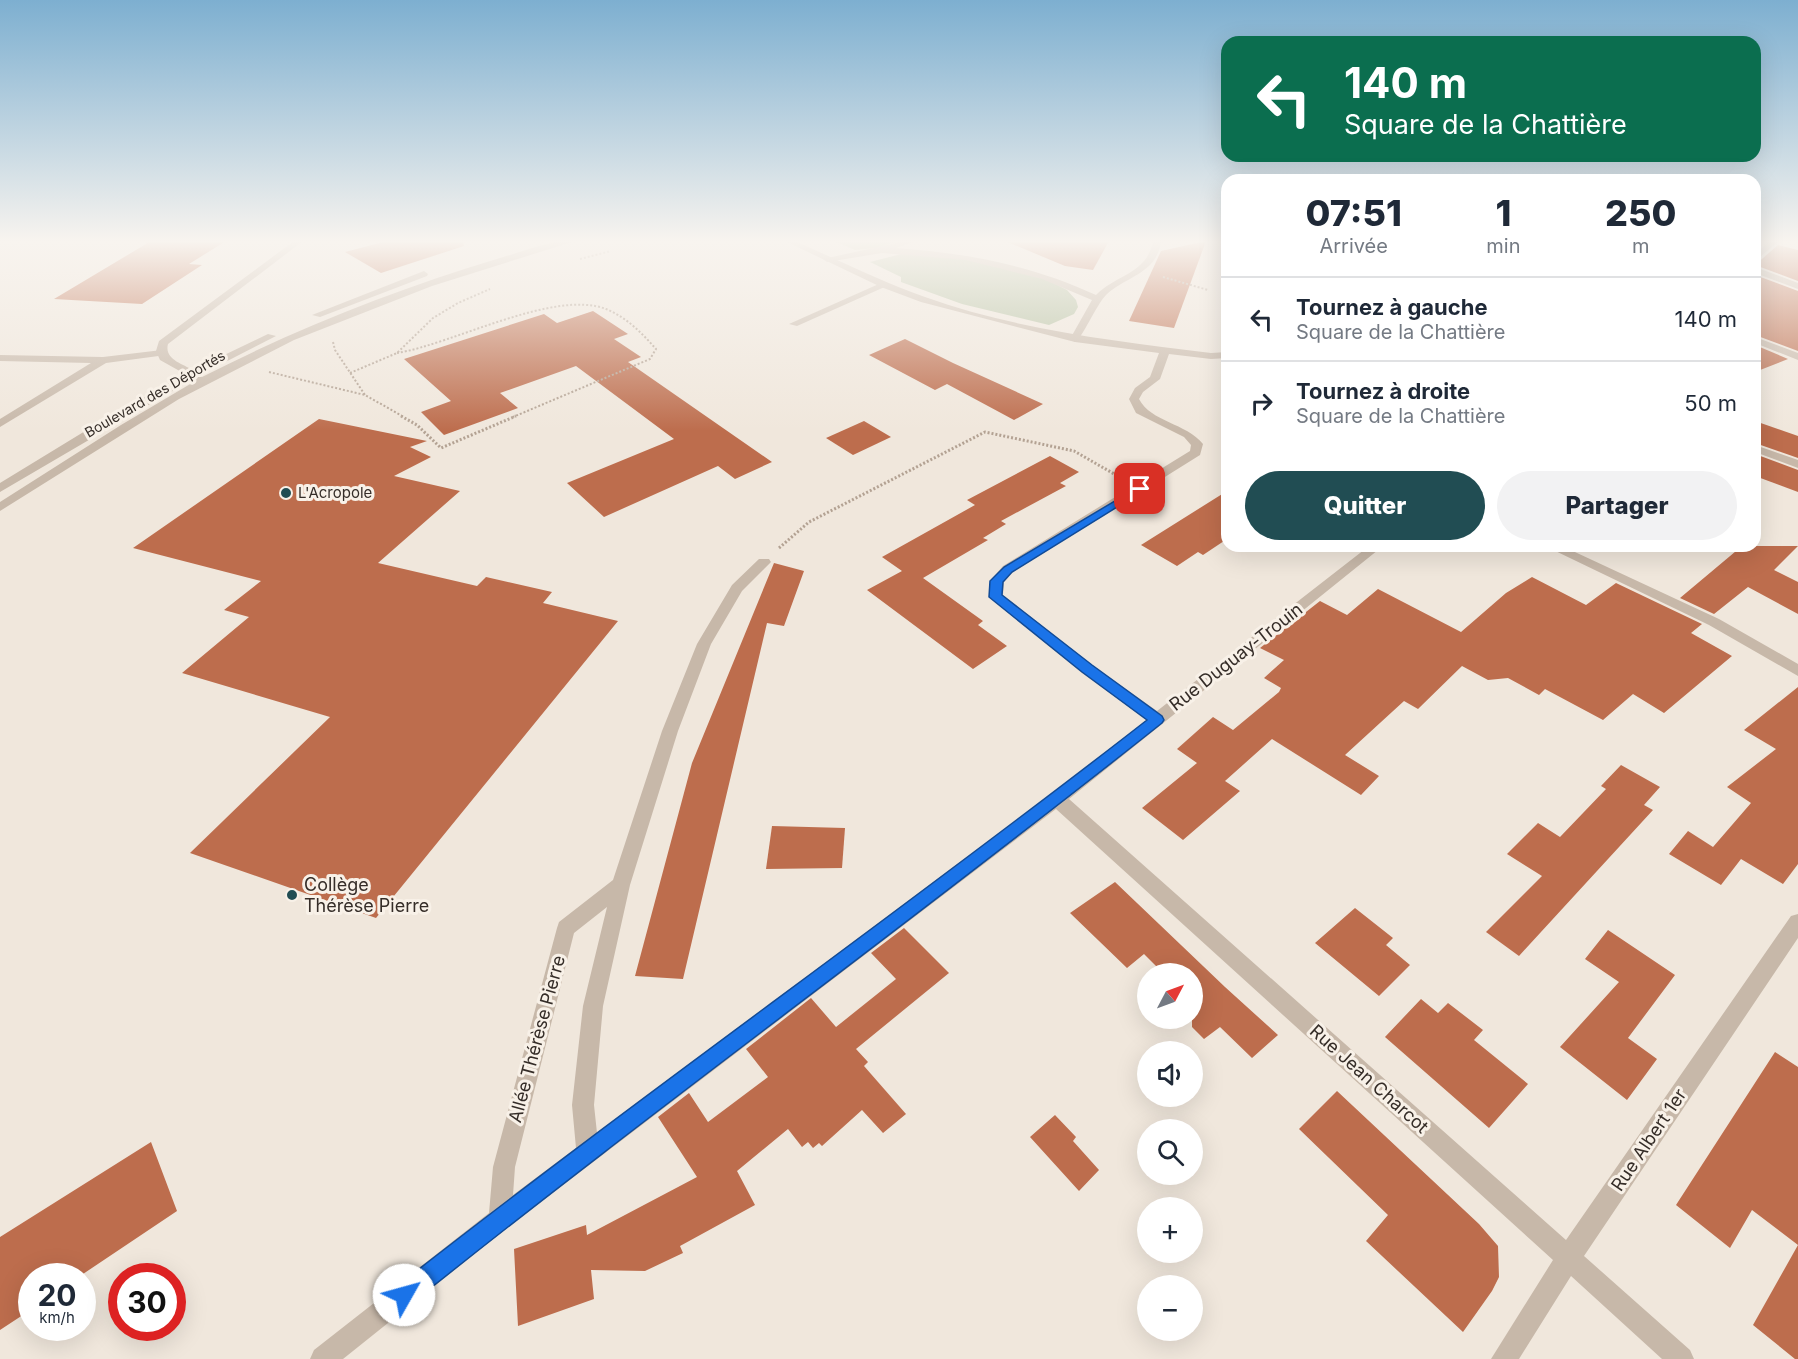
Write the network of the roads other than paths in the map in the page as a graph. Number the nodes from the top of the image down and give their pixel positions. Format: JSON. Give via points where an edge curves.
{"nodes":[{"id":1,"x":215,"y":304,"type":"edge"},
{"id":2,"x":343,"y":304,"type":"edge"},
{"id":3,"x":372,"y":304,"type":"edge"},
{"id":4,"x":839,"y":304,"type":"edge"},
{"id":5,"x":941,"y":304,"type":"edge"},
{"id":6,"x":1093,"y":304,"type":"edge"},
{"id":7,"x":794,"y":324,"type":"dead end"},
{"id":8,"x":1075,"y":339,"type":"junction"},
{"id":9,"x":1761,"y":342,"type":"edge"},
{"id":10,"x":1165,"y":350,"type":"junction"},
{"id":11,"x":162,"y":353,"type":"junction"},
{"id":12,"x":1221,"y":355,"type":"edge"},
{"id":13,"x":1210,"y":356,"type":"junction"},
{"id":14,"x":1798,"y":357,"type":"edge"},
{"id":15,"x":0,"y":358,"type":"edge"},
{"id":16,"x":1221,"y":359,"type":"edge"},
{"id":17,"x":104,"y":360,"type":"junction"},
{"id":18,"x":192,"y":374,"type":"junction"},
{"id":19,"x":204,"y":381,"type":"junction"},
{"id":20,"x":0,"y":424,"type":"edge"},
{"id":21,"x":1761,"y":450,"type":"edge"},
{"id":22,"x":1798,"y":464,"type":"edge"},
{"id":23,"x":0,"y":488,"type":"edge"},
{"id":24,"x":0,"y":507,"type":"edge"},
{"id":25,"x":1369,"y":552,"type":"edge"},
{"id":26,"x":1564,"y":552,"type":"edge"},
{"id":27,"x":764,"y":562,"type":"road end"},
{"id":28,"x":1798,"y":671,"type":"edge"},
{"id":29,"x":1157,"y":720,"type":"junction"},
{"id":30,"x":1057,"y":799,"type":"junction"},
{"id":31,"x":621,"y":885,"type":"junction"},
{"id":32,"x":1798,"y":922,"type":"edge"},
{"id":33,"x":588,"y":1154,"type":"junction"},
{"id":34,"x":500,"y":1219,"type":"junction"},
{"id":35,"x":1568,"y":1258,"type":"junction"},
{"id":36,"x":323,"y":1359,"type":"edge"},
{"id":37,"x":1504,"y":1359,"type":"edge"},
{"id":38,"x":1681,"y":1359,"type":"edge"}],
"edges":[{"from":1,"to":11,"type":"street","via":[[170,336],[163,343]]},
{"from":2,"to":18,"type":"street","name":"Boulevard des Déportés"},
{"from":3,"to":19,"type":"street","name":"Boulevard des Déportés","via":[[328,321]]},
{"from":4,"to":7,"type":"street"},
{"from":5,"to":8,"type":"street"},
{"from":6,"to":8,"type":"street"},
{"from":8,"to":10,"type":"street"},
{"from":9,"to":14,"type":"street"},
{"from":10,"to":13,"type":"street"},
{"from":10,"to":29,"type":"street","via":[[1155,379],[1139,390],[1134,399],[1140,411],[1188,435],[1197,444],[1196,453],[1008,569],[997,581],[996,597]]},
{"from":11,"to":17,"type":"street"},
{"from":11,"to":18,"type":"street"},
{"from":12,"to":13,"type":"street"},
{"from":13,"to":16,"type":"street"},
{"from":15,"to":17,"type":"street"},
{"from":17,"to":20,"type":"street"},
{"from":18,"to":19,"type":"street"},
{"from":18,"to":23,"type":"street","name":"Boulevard des Déportés"},
{"from":19,"to":24,"type":"street","name":"Boulevard des Déportés"},
{"from":21,"to":22,"type":"street"},
{"from":25,"to":29,"type":"street","name":"Rue Duguay-Trouin"},
{"from":26,"to":28,"type":"street","via":[[1714,622]]},
{"from":27,"to":31,"type":"street","via":[[737,588],[704,644],[670,731]]},
{"from":29,"to":30,"type":"street","name":"Rue Duguay-Trouin"},
{"from":30,"to":33,"type":"street","name":"Rue Duguay-Trouin"},
{"from":30,"to":35,"type":"street","name":"Rue Jean Charcot"},
{"from":31,"to":33,"type":"street","via":[[593,1006],[583,1105]]},
{"from":31,"to":34,"type":"street","name":"Allée Thérèse Pierre","via":[[566,928],[504,1167]]},
{"from":32,"to":35,"type":"street","name":"Rue Albert 1er"},
{"from":33,"to":34,"type":"street","name":"Rue Duguay-Trouin"},
{"from":34,"to":36,"type":"street","name":"Rue Duguay-Trouin"},
{"from":35,"to":37,"type":"street","name":"Rue Albert 1er"},
{"from":35,"to":38,"type":"street","name":"Rue Jean Charcot"}]}
